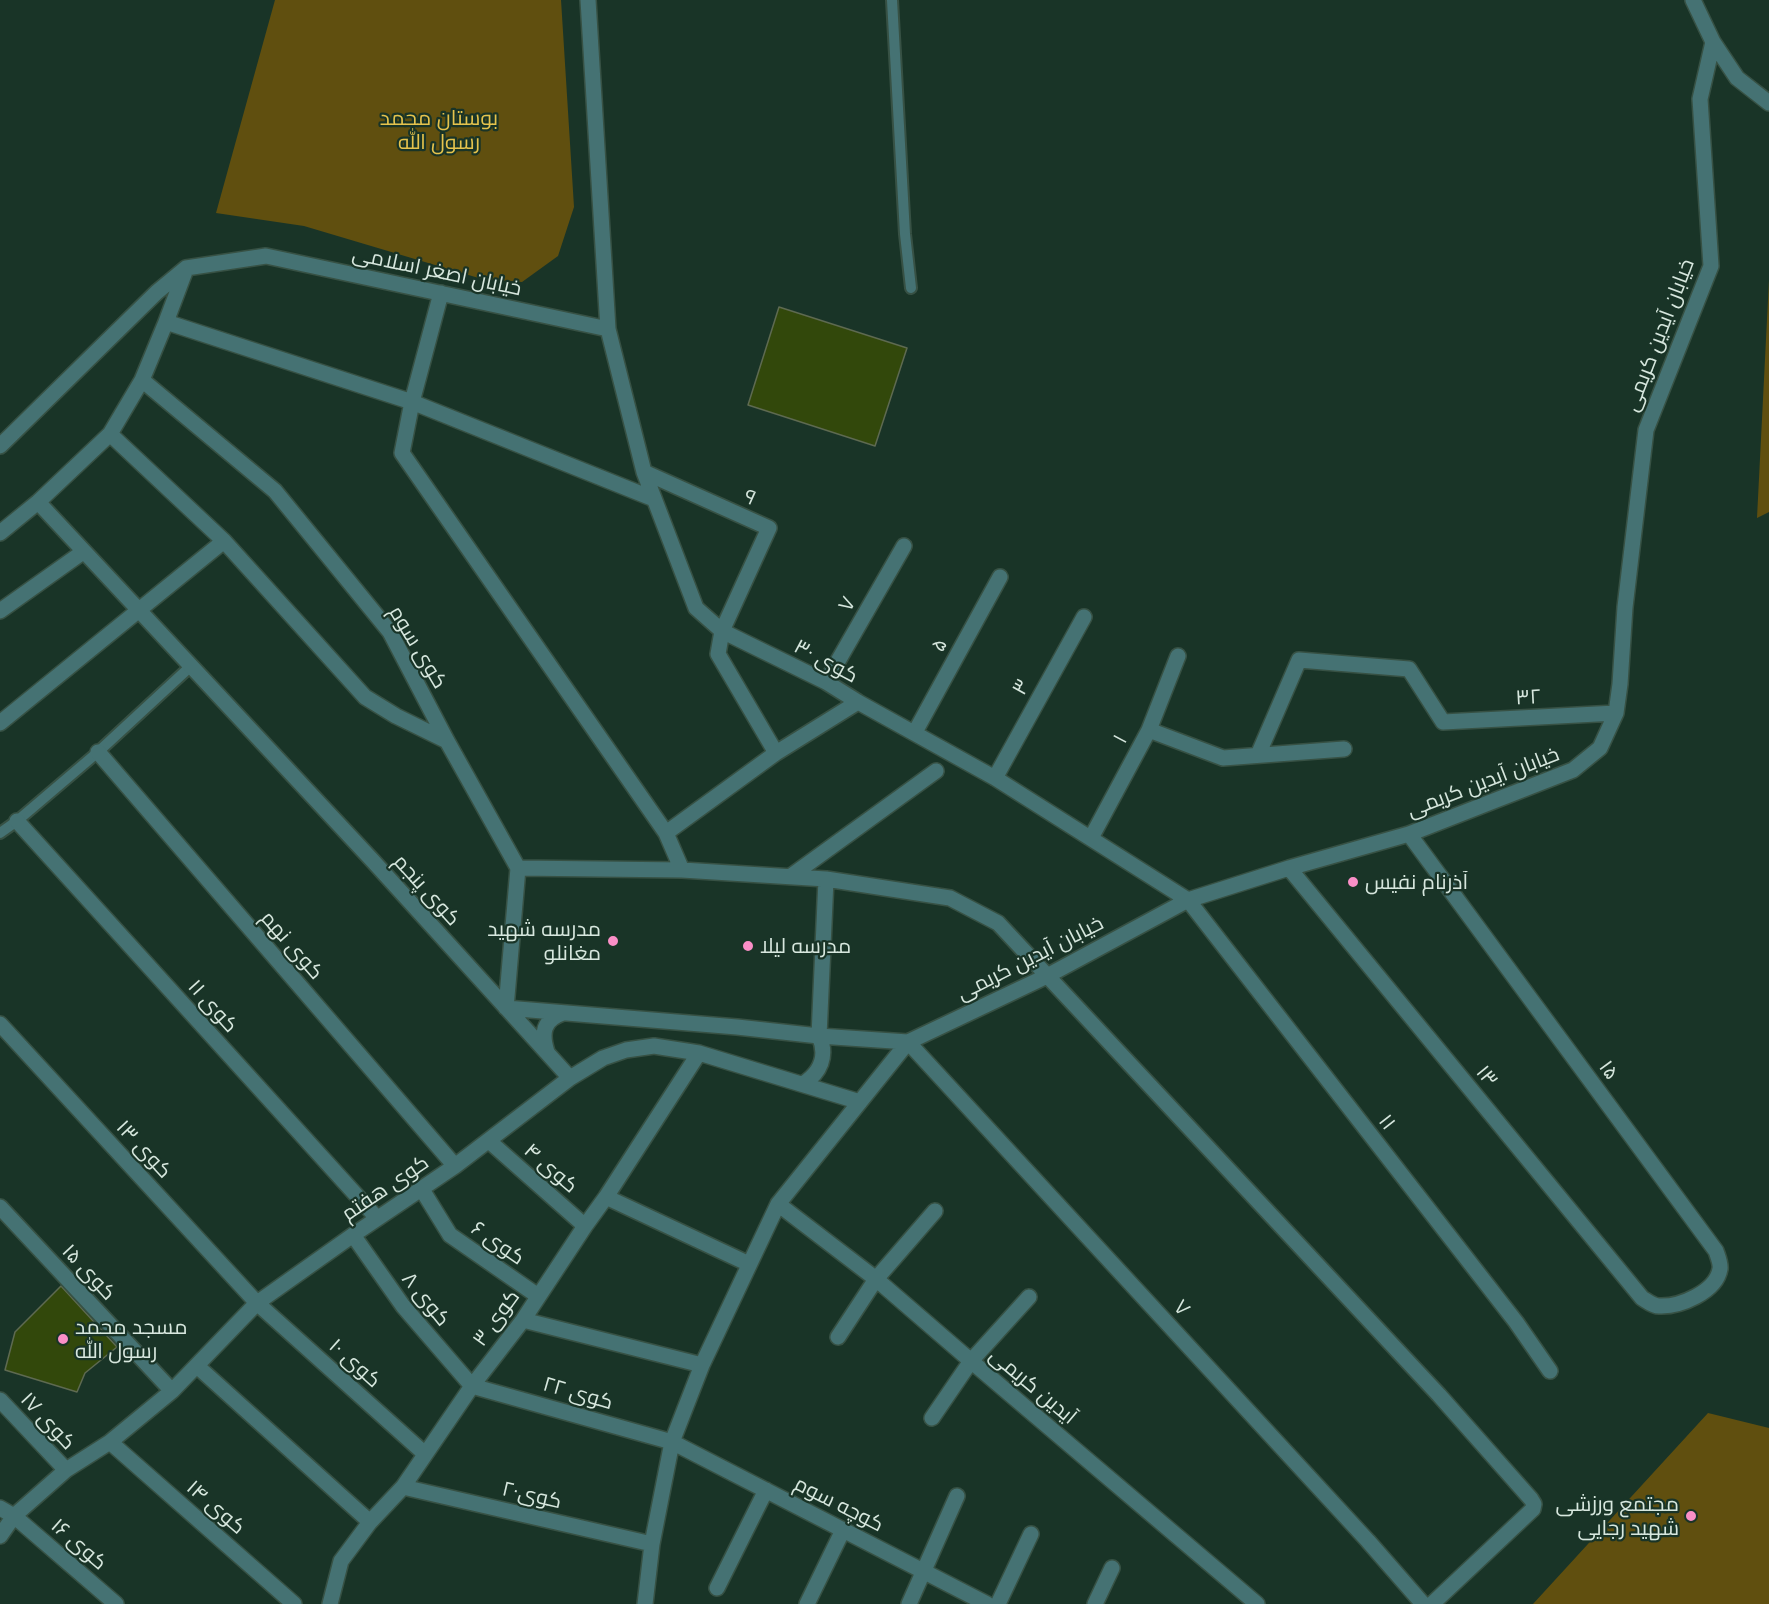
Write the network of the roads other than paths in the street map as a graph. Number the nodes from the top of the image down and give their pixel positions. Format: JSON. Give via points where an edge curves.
{"nodes":[{"id":1,"x":588,"y":0,"type":"edge"},
{"id":2,"x":892,"y":0,"type":"edge"},
{"id":3,"x":1693,"y":0,"type":"edge"},
{"id":4,"x":1713,"y":42,"type":"junction"},
{"id":5,"x":1769,"y":103,"type":"edge"},
{"id":6,"x":186,"y":268,"type":"junction"},
{"id":7,"x":911,"y":288,"type":"dead end"},
{"id":8,"x":441,"y":293,"type":"junction"},
{"id":9,"x":166,"y":322,"type":"junction"},
{"id":10,"x":608,"y":329,"type":"junction"},
{"id":11,"x":142,"y":380,"type":"junction"},
{"id":12,"x":412,"y":402,"type":"junction"},
{"id":13,"x":110,"y":434,"type":"junction"},
{"id":14,"x":0,"y":446,"type":"edge"},
{"id":15,"x":644,"y":472,"type":"junction"},
{"id":16,"x":654,"y":499,"type":"junction"},
{"id":17,"x":38,"y":502,"type":"junction"},
{"id":18,"x":0,"y":533,"type":"edge"},
{"id":19,"x":224,"y":541,"type":"junction"},
{"id":20,"x":904,"y":546,"type":"dead end"},
{"id":21,"x":83,"y":552,"type":"junction"},
{"id":22,"x":999,"y":577,"type":"dead end"},
{"id":23,"x":139,"y":609,"type":"junction"},
{"id":24,"x":0,"y":611,"type":"edge"},
{"id":25,"x":1084,"y":617,"type":"dead end"},
{"id":26,"x":722,"y":631,"type":"junction"},
{"id":27,"x":1178,"y":656,"type":"dead end"},
{"id":28,"x":191,"y":666,"type":"junction"},
{"id":29,"x":826,"y":682,"type":"junction"},
{"id":30,"x":858,"y":702,"type":"junction"},
{"id":31,"x":1616,"y":713,"type":"junction"},
{"id":32,"x":0,"y":723,"type":"edge"},
{"id":33,"x":1149,"y":730,"type":"junction"},
{"id":34,"x":915,"y":732,"type":"junction"},
{"id":35,"x":447,"y":741,"type":"junction"},
{"id":36,"x":1344,"y":749,"type":"dead end"},
{"id":37,"x":98,"y":752,"type":"junction"},
{"id":38,"x":776,"y":753,"type":"junction"},
{"id":39,"x":1258,"y":755,"type":"junction"},
{"id":40,"x":936,"y":771,"type":"dead end"},
{"id":41,"x":995,"y":778,"type":"junction"},
{"id":42,"x":17,"y":821,"type":"junction"},
{"id":43,"x":0,"y":832,"type":"edge"},
{"id":44,"x":666,"y":833,"type":"junction"},
{"id":45,"x":1409,"y":834,"type":"junction"},
{"id":46,"x":1091,"y":838,"type":"junction"},
{"id":47,"x":518,"y":868,"type":"junction"},
{"id":48,"x":1289,"y":868,"type":"junction"},
{"id":49,"x":682,"y":870,"type":"junction"},
{"id":50,"x":791,"y":876,"type":"junction"},
{"id":51,"x":826,"y":879,"type":"junction"},
{"id":52,"x":1188,"y":900,"type":"junction"},
{"id":53,"x":1047,"y":976,"type":"junction"},
{"id":54,"x":506,"y":1008,"type":"junction"},
{"id":55,"x":563,"y":1013,"type":"junction"},
{"id":56,"x":0,"y":1024,"type":"edge"},
{"id":57,"x":819,"y":1036,"type":"junction"},
{"id":58,"x":908,"y":1042,"type":"junction"},
{"id":59,"x":547,"y":1052,"type":"junction"},
{"id":60,"x":699,"y":1053,"type":"junction"},
{"id":61,"x":570,"y":1078,"type":"junction"},
{"id":62,"x":803,"y":1084,"type":"junction"},
{"id":63,"x":860,"y":1102,"type":"junction"},
{"id":64,"x":489,"y":1141,"type":"junction"},
{"id":65,"x":455,"y":1166,"type":"junction"},
{"id":66,"x":421,"y":1188,"type":"junction"},
{"id":67,"x":606,"y":1197,"type":"junction"},
{"id":68,"x":778,"y":1204,"type":"junction"},
{"id":69,"x":0,"y":1207,"type":"edge"},
{"id":70,"x":935,"y":1211,"type":"dead end"},
{"id":71,"x":377,"y":1218,"type":"junction"},
{"id":72,"x":585,"y":1226,"type":"junction"},
{"id":73,"x":353,"y":1235,"type":"junction"},
{"id":74,"x":749,"y":1264,"type":"junction"},
{"id":75,"x":876,"y":1279,"type":"junction"},
{"id":76,"x":538,"y":1296,"type":"junction"},
{"id":77,"x":1029,"y":1297,"type":"dead end"},
{"id":78,"x":257,"y":1303,"type":"junction"},
{"id":79,"x":1656,"y":1307,"type":"joint"},
{"id":80,"x":523,"y":1320,"type":"junction"},
{"id":81,"x":838,"y":1337,"type":"dead end"},
{"id":82,"x":971,"y":1361,"type":"junction"},
{"id":83,"x":702,"y":1365,"type":"junction"},
{"id":84,"x":197,"y":1366,"type":"junction"},
{"id":85,"x":1550,"y":1371,"type":"dead end"},
{"id":86,"x":472,"y":1386,"type":"junction"},
{"id":87,"x":172,"y":1391,"type":"junction"},
{"id":88,"x":0,"y":1400,"type":"edge"},
{"id":89,"x":932,"y":1418,"type":"dead end"},
{"id":90,"x":110,"y":1442,"type":"junction"},
{"id":91,"x":672,"y":1442,"type":"junction"},
{"id":92,"x":425,"y":1454,"type":"junction"},
{"id":93,"x":66,"y":1470,"type":"junction"},
{"id":94,"x":403,"y":1487,"type":"junction"},
{"id":95,"x":766,"y":1490,"type":"junction"},
{"id":96,"x":957,"y":1496,"type":"dead end"},
{"id":97,"x":0,"y":1508,"type":"edge"},
{"id":98,"x":14,"y":1516,"type":"junction"},
{"id":99,"x":370,"y":1522,"type":"junction"},
{"id":100,"x":843,"y":1530,"type":"junction"},
{"id":101,"x":1031,"y":1534,"type":"dead end"},
{"id":102,"x":0,"y":1536,"type":"edge"},
{"id":103,"x":652,"y":1544,"type":"junction"},
{"id":104,"x":1112,"y":1568,"type":"dead end"},
{"id":105,"x":922,"y":1572,"type":"junction"},
{"id":106,"x":717,"y":1588,"type":"dead end"},
{"id":107,"x":334,"y":1603,"type":"edge"},
{"id":108,"x":116,"y":1604,"type":"edge"},
{"id":109,"x":294,"y":1604,"type":"edge"},
{"id":110,"x":645,"y":1604,"type":"edge"},
{"id":111,"x":807,"y":1604,"type":"edge"},
{"id":112,"x":909,"y":1604,"type":"edge"},
{"id":113,"x":987,"y":1604,"type":"edge"},
{"id":114,"x":998,"y":1604,"type":"edge"},
{"id":115,"x":1095,"y":1604,"type":"edge"},
{"id":116,"x":1257,"y":1604,"type":"edge"},
{"id":117,"x":1423,"y":1604,"type":"edge"},
{"id":118,"x":1432,"y":1604,"type":"edge"}],
"edges":[{"from":1,"to":10,"type":"street"},
{"from":2,"to":7,"type":"lane"},
{"from":3,"to":4,"type":"street"},
{"from":4,"to":5,"type":"street","via":[[1737,78]]},
{"from":4,"to":31,"type":"street","name":"خیابان آیدین کریمی","via":[[1700,99],[1711,266],[1646,430]]},
{"from":6,"to":8,"type":"street","name":"خیابان اصغر اسلامی","via":[[266,256]]},
{"from":6,"to":9,"type":"street"},
{"from":6,"to":14,"type":"street"},
{"from":8,"to":10,"type":"street","name":"خیابان اصغر اسلامی"},
{"from":8,"to":12,"type":"street"},
{"from":9,"to":11,"type":"street"},
{"from":9,"to":12,"type":"street"},
{"from":10,"to":15,"type":"street","name":"کوی ۳۰"},
{"from":11,"to":13,"type":"street"},
{"from":11,"to":35,"type":"street","name":"کوی سوم","via":[[275,491],[390,632]]},
{"from":12,"to":16,"type":"street"},
{"from":12,"to":44,"type":"street","via":[[402,453]]},
{"from":13,"to":17,"type":"street"},
{"from":13,"to":19,"type":"street"},
{"from":15,"to":16,"type":"street","name":"کوی ۳۰"},
{"from":15,"to":26,"type":"street","name":"۹","via":[[769,528]]},
{"from":16,"to":26,"type":"street","name":"کوی ۳۰","via":[[696,608]]},
{"from":17,"to":18,"type":"street"},
{"from":17,"to":21,"type":"street","name":"کوی پنجم"},
{"from":19,"to":23,"type":"street"},
{"from":19,"to":35,"type":"street","via":[[365,697]]},
{"from":20,"to":29,"type":"street","name":"۷"},
{"from":21,"to":23,"type":"street","name":"کوی پنجم"},
{"from":21,"to":24,"type":"street"},
{"from":22,"to":34,"type":"street","name":"۵"},
{"from":23,"to":28,"type":"street","name":"کوی پنجم"},
{"from":23,"to":32,"type":"street"},
{"from":25,"to":41,"type":"street","name":"۳"},
{"from":26,"to":29,"type":"street","name":"کوی ۳۰"},
{"from":26,"to":38,"type":"street","via":[[718,654]]},
{"from":27,"to":33,"type":"street","name":"۱"},
{"from":28,"to":37,"type":"lane"},
{"from":28,"to":54,"type":"street","name":"کوی پنجم"},
{"from":29,"to":30,"type":"street","name":"کوی ۳۰"},
{"from":30,"to":34,"type":"street","name":"کوی ۳۰"},
{"from":30,"to":38,"type":"street"},
{"from":31,"to":39,"type":"street","name":"۳۲","via":[[1443,722],[1409,669],[1299,660]]},
{"from":31,"to":45,"type":"street","name":"خیابان آیدین کریمی","via":[[1600,748],[1573,770]]},
{"from":33,"to":39,"type":"street","via":[[1223,758]]},
{"from":33,"to":46,"type":"street","name":"۱"},
{"from":34,"to":41,"type":"street","name":"کوی ۳۰"},
{"from":35,"to":47,"type":"street","name":"کوی سوم"},
{"from":36,"to":39,"type":"street"},
{"from":37,"to":42,"type":"lane"},
{"from":37,"to":65,"type":"street","name":"کوی نهم"},
{"from":38,"to":44,"type":"street"},
{"from":40,"to":50,"type":"street"},
{"from":41,"to":46,"type":"street","name":"کوی ۳۰"},
{"from":42,"to":43,"type":"lane"},
{"from":42,"to":71,"type":"street","name":"کوی ۱۱"},
{"from":44,"to":49,"type":"street"},
{"from":45,"to":48,"type":"street","name":"خیابان آیدین کریمی"},
{"from":45,"to":79,"type":"street","name":"۱۵","via":[[1716,1251],[1721,1267],[1717,1280],[1698,1296]]},
{"from":46,"to":52,"type":"street","name":"کوی ۳۰"},
{"from":47,"to":49,"type":"street"},
{"from":47,"to":54,"type":"street"},
{"from":48,"to":52,"type":"street","name":"خیابان آیدین کریمی"},
{"from":48,"to":79,"type":"street","name":"۱۳","via":[[1642,1298]]},
{"from":49,"to":50,"type":"street"},
{"from":50,"to":51,"type":"street"},
{"from":51,"to":53,"type":"street","via":[[950,898],[998,923]]},
{"from":51,"to":57,"type":"street"},
{"from":52,"to":53,"type":"street","name":"خیابان آیدین کریمی"},
{"from":52,"to":85,"type":"street","name":"۱۱"},
{"from":53,"to":58,"type":"street","name":"خیابان آیدین کریمی"},
{"from":53,"to":118,"type":"street","via":[[1531,1498],[1533,1509]]},
{"from":54,"to":55,"type":"street"},
{"from":54,"to":59,"type":"street","name":"کوی پنجم"},
{"from":55,"to":57,"type":"street"},
{"from":55,"to":59,"type":"street","via":[[552,1016],[545,1027],[543,1040]]},
{"from":56,"to":78,"type":"street","name":"کوی ۱۳"},
{"from":57,"to":58,"type":"street"},
{"from":57,"to":62,"type":"street","via":[[824,1053],[822,1063]]},
{"from":58,"to":63,"type":"street"},
{"from":58,"to":117,"type":"street","name":"۷"},
{"from":59,"to":61,"type":"street","name":"کوی پنجم"},
{"from":60,"to":61,"type":"street","name":"کوی هفتم","via":[[654,1046],[626,1050],[603,1058]]},
{"from":60,"to":62,"type":"street","name":"کوی هفتم"},
{"from":60,"to":67,"type":"street","name":"کوی ۳"},
{"from":61,"to":64,"type":"street","name":"کوی هفتم"},
{"from":62,"to":63,"type":"street","name":"کوی هفتم"},
{"from":63,"to":68,"type":"street"},
{"from":64,"to":65,"type":"street","name":"کوی هفتم"},
{"from":64,"to":72,"type":"street","name":"کوی ۴"},
{"from":65,"to":66,"type":"street","name":"کوی هفتم"},
{"from":66,"to":71,"type":"street","name":"کوی هفتم"},
{"from":66,"to":76,"type":"street","name":"کوی ۶","via":[[450,1235]]},
{"from":67,"to":72,"type":"street","name":"کوی ۳"},
{"from":67,"to":74,"type":"street"},
{"from":68,"to":74,"type":"street"},
{"from":68,"to":75,"type":"street","name":"آیدین کریمی"},
{"from":69,"to":87,"type":"street","name":"کوی ۱۵"},
{"from":70,"to":75,"type":"street"},
{"from":71,"to":73,"type":"street","name":"کوی هفتم"},
{"from":72,"to":76,"type":"street","name":"کوی ۳"},
{"from":73,"to":78,"type":"street","name":"کوی هفتم"},
{"from":73,"to":86,"type":"street","name":"کوی ۸","via":[[403,1306]]},
{"from":74,"to":83,"type":"street"},
{"from":75,"to":81,"type":"street"},
{"from":75,"to":82,"type":"street","name":"آیدین کریمی"},
{"from":76,"to":80,"type":"street","name":"کوی ۳"},
{"from":77,"to":82,"type":"street"},
{"from":78,"to":84,"type":"street","name":"کوی هفتم"},
{"from":78,"to":92,"type":"street","name":"کوی ۱۰"},
{"from":80,"to":83,"type":"street"},
{"from":80,"to":86,"type":"street","name":"کوی ۳"},
{"from":82,"to":89,"type":"street"},
{"from":82,"to":116,"type":"street","name":"آیدین کریمی"},
{"from":83,"to":91,"type":"street"},
{"from":84,"to":87,"type":"street","name":"کوی هفتم"},
{"from":84,"to":99,"type":"street"},
{"from":86,"to":91,"type":"street","name":"کوی ۲۲"},
{"from":86,"to":92,"type":"street","name":"کوی ۳"},
{"from":87,"to":90,"type":"street","name":"کوی هفتم"},
{"from":88,"to":93,"type":"street","name":"کوی ۱۷"},
{"from":90,"to":93,"type":"street","name":"کوی هفتم"},
{"from":90,"to":109,"type":"street","name":"کوی ۱۴"},
{"from":91,"to":95,"type":"street","name":"کوچه سوم"},
{"from":91,"to":103,"type":"street"},
{"from":92,"to":94,"type":"street","name":"کوی ۳"},
{"from":93,"to":98,"type":"street","name":"کوی هفتم"},
{"from":94,"to":99,"type":"street","name":"کوی ۳"},
{"from":94,"to":103,"type":"street","name":"کوی۲۰"},
{"from":95,"to":100,"type":"street","name":"کوچه سوم"},
{"from":95,"to":106,"type":"street"},
{"from":96,"to":105,"type":"street"},
{"from":97,"to":98,"type":"street","name":"کوی ۱۶"},
{"from":98,"to":102,"type":"street","name":"کوی هفتم"},
{"from":98,"to":108,"type":"street","name":"کوی ۱۶"},
{"from":99,"to":107,"type":"street","name":"کوی ۳","via":[[341,1561]]},
{"from":100,"to":105,"type":"street","name":"کوچه سوم"},
{"from":100,"to":111,"type":"street"},
{"from":101,"to":114,"type":"street"},
{"from":103,"to":110,"type":"street"},
{"from":104,"to":115,"type":"street"},
{"from":105,"to":112,"type":"street"},
{"from":105,"to":113,"type":"street","name":"کوچه سوم"}]}
